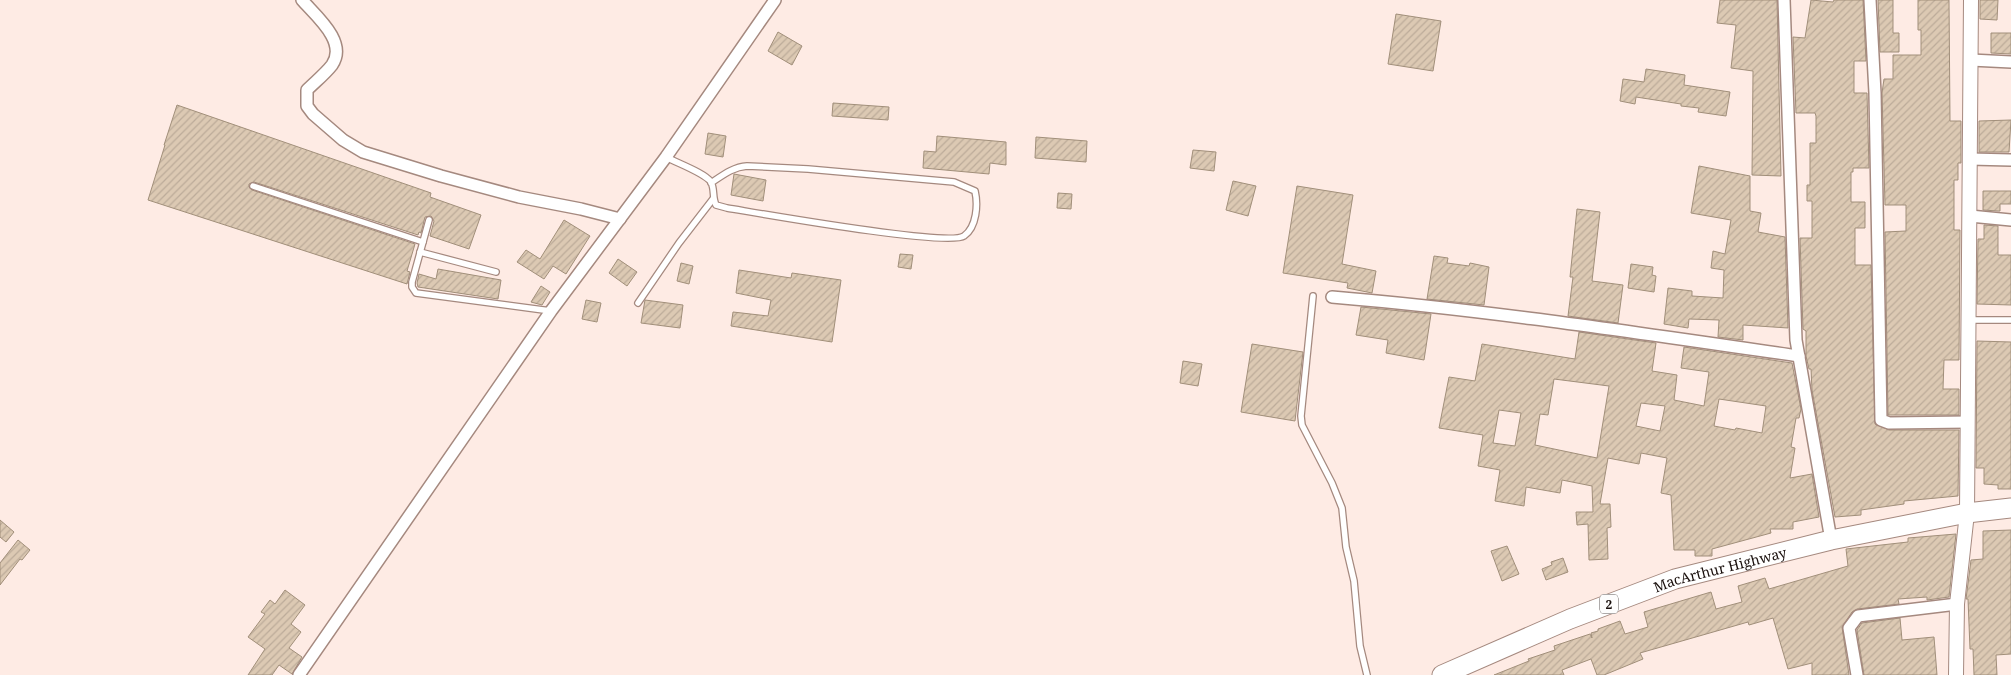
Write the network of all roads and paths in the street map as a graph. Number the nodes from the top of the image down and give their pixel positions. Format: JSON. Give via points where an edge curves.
{"nodes":[{"id":1,"x":302,"y":0,"type":"edge"},
{"id":2,"x":775,"y":0,"type":"edge"},
{"id":3,"x":1784,"y":0,"type":"edge"},
{"id":4,"x":1870,"y":0,"type":"edge"},
{"id":5,"x":1971,"y":0,"type":"edge"},
{"id":6,"x":1971,"y":60,"type":"junction"},
{"id":7,"x":2011,"y":62,"type":"edge"},
{"id":8,"x":666,"y":157,"type":"junction"},
{"id":9,"x":1970,"y":159,"type":"junction"},
{"id":10,"x":2011,"y":160,"type":"edge"},
{"id":11,"x":711,"y":183,"type":"junction"},
{"id":12,"x":253,"y":186,"type":"dead end"},
{"id":13,"x":713,"y":199,"type":"junction"},
{"id":14,"x":1970,"y":216,"type":"junction"},
{"id":15,"x":620,"y":219,"type":"junction"},
{"id":16,"x":429,"y":220,"type":"dead end"},
{"id":17,"x":2011,"y":220,"type":"edge"},
{"id":18,"x":423,"y":242,"type":"junction"},
{"id":19,"x":420,"y":252,"type":"junction"},
{"id":20,"x":496,"y":272,"type":"dead end"},
{"id":21,"x":1313,"y":296,"type":"dead end"},
{"id":22,"x":1332,"y":297,"type":"dead end"},
{"id":23,"x":638,"y":303,"type":"dead end"},
{"id":24,"x":551,"y":310,"type":"junction"},
{"id":25,"x":1969,"y":320,"type":"junction"},
{"id":26,"x":2011,"y":320,"type":"edge"},
{"id":27,"x":1799,"y":356,"type":"junction"},
{"id":28,"x":1968,"y":422,"type":"junction"},
{"id":29,"x":2011,"y":508,"type":"edge"},
{"id":30,"x":1968,"y":512,"type":"junction"},
{"id":31,"x":1831,"y":540,"type":"junction"},
{"id":32,"x":1957,"y":604,"type":"junction"},
{"id":33,"x":299,"y":675,"type":"edge"},
{"id":34,"x":1367,"y":675,"type":"edge"},
{"id":35,"x":1442,"y":675,"type":"edge"},
{"id":36,"x":1857,"y":675,"type":"edge"},
{"id":37,"x":1956,"y":675,"type":"edge"}],
"edges":[{"from":1,"to":15,"type":"street","via":[[332,35],[337,55],[332,65],[308,90],[307,106],[353,147],[441,176]]},
{"from":2,"to":8,"type":"street"},
{"from":3,"to":27,"type":"street"},
{"from":4,"to":28,"type":"street","via":[[1875,93],[1881,420],[1890,423]]},
{"from":5,"to":6,"type":"street"},
{"from":6,"to":7,"type":"street"},
{"from":6,"to":9,"type":"street"},
{"from":8,"to":11,"type":"lane","via":[[706,177]]},
{"from":8,"to":15,"type":"street"},
{"from":9,"to":10,"type":"street"},
{"from":9,"to":14,"type":"street"},
{"from":11,"to":13,"type":"lane"},
{"from":11,"to":13,"type":"lane","via":[[737,167],[808,169],[954,182],[975,191],[976,197],[974,225],[964,237],[952,240],[727,208],[716,205]]},
{"from":12,"to":18,"type":"lane"},
{"from":13,"to":23,"type":"lane"},
{"from":14,"to":17,"type":"street"},
{"from":14,"to":25,"type":"street"},
{"from":15,"to":24,"type":"street"},
{"from":16,"to":18,"type":"lane"},
{"from":18,"to":19,"type":"lane"},
{"from":19,"to":20,"type":"lane"},
{"from":19,"to":24,"type":"lane","via":[[412,282],[416,293]]},
{"from":21,"to":34,"type":"lane","via":[[1302,425],[1342,508],[1346,547],[1352,563],[1360,646]]},
{"from":22,"to":27,"type":"street","via":[[1512,316]]},
{"from":24,"to":33,"type":"street"},
{"from":25,"to":26,"type":"lane"},
{"from":25,"to":28,"type":"street"},
{"from":27,"to":31,"type":"street"},
{"from":28,"to":30,"type":"street"},
{"from":29,"to":30,"type":"highway","name":"MacArthur Highway","number":"2"},
{"from":30,"to":31,"type":"highway","name":"MacArthur Highway","number":"2"},
{"from":30,"to":32,"type":"street"},
{"from":31,"to":35,"type":"highway","name":"MacArthur Highway","number":"2","via":[[1675,578],[1570,619]]},
{"from":32,"to":36,"type":"street","via":[[1858,616],[1849,628]]},
{"from":32,"to":37,"type":"street"}]}
